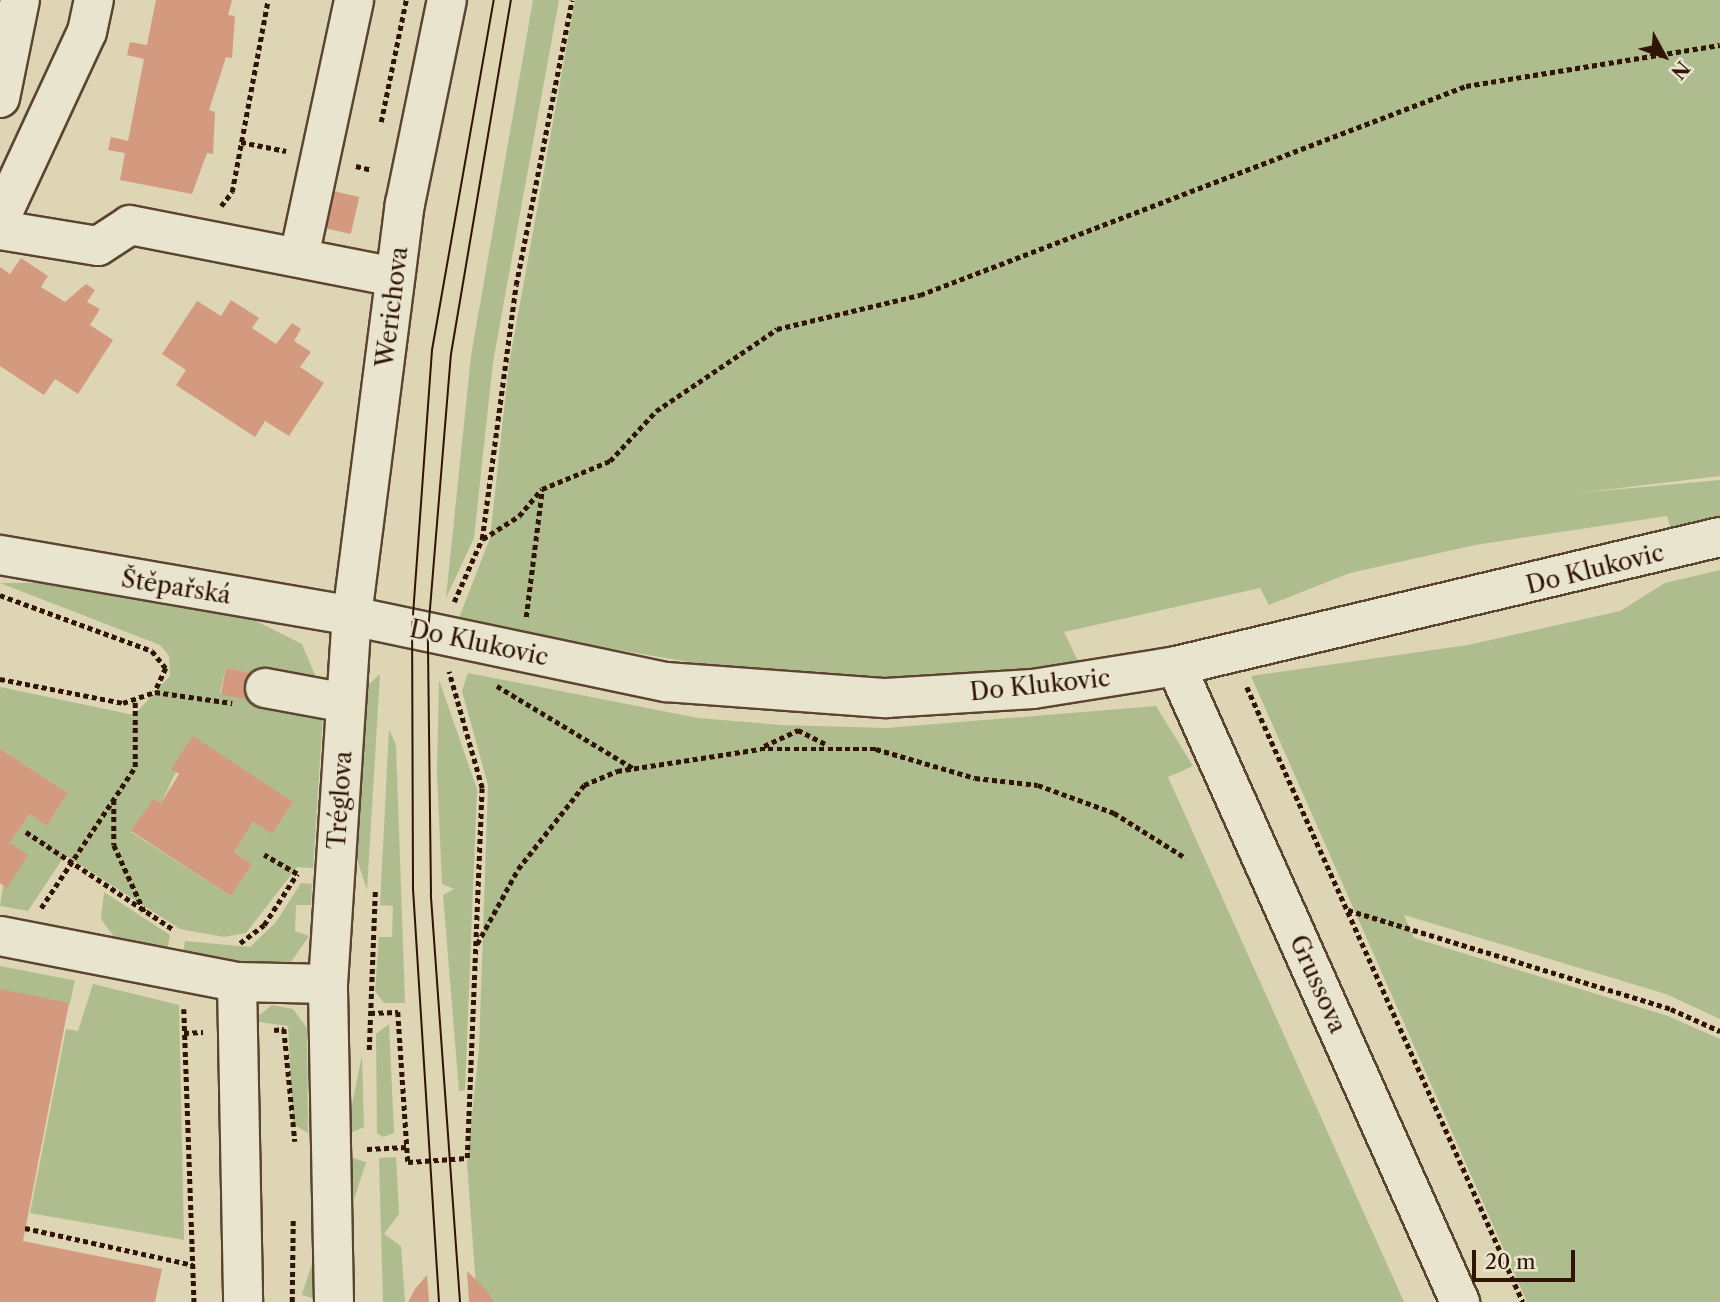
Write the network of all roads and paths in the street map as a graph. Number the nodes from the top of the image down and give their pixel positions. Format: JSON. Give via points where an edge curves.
{"nodes":[{"id":1,"x":20,"y":0,"type":"edge"},
{"id":2,"x":94,"y":0,"type":"edge"},
{"id":3,"x":268,"y":0,"type":"edge"},
{"id":4,"x":354,"y":0,"type":"edge"},
{"id":5,"x":447,"y":0,"type":"edge"},
{"id":6,"x":572,"y":0,"type":"edge"},
{"id":7,"x":1720,"y":45,"type":"edge"},
{"id":8,"x":0,"y":98,"type":"edge"},
{"id":9,"x":218,"y":211,"type":"dead end"},
{"id":10,"x":0,"y":219,"type":"edge"},
{"id":11,"x":0,"y":230,"type":"edge"},
{"id":12,"x":299,"y":257,"type":"junction"},
{"id":13,"x":395,"y":277,"type":"junction"},
{"id":14,"x":542,"y":489,"type":"junction"},
{"id":15,"x":1720,"y":537,"type":"edge"},
{"id":16,"x":482,"y":539,"type":"junction"},
{"id":17,"x":0,"y":555,"type":"edge"},
{"id":18,"x":0,"y":595,"type":"edge"},
{"id":19,"x":352,"y":616,"type":"junction"},
{"id":20,"x":450,"y":637,"type":"junction"},
{"id":21,"x":521,"y":653,"type":"junction"},
{"id":22,"x":1232,"y":653,"type":"junction"},
{"id":23,"x":1176,"y":666,"type":"junction"},
{"id":24,"x":0,"y":678,"type":"edge"},
{"id":25,"x":490,"y":684,"type":"dead end"},
{"id":26,"x":265,"y":688,"type":"joint"},
{"id":27,"x":155,"y":692,"type":"junction"},
{"id":28,"x":135,"y":699,"type":"junction"},
{"id":29,"x":346,"y":703,"type":"junction"},
{"id":30,"x":827,"y":745,"type":"junction"},
{"id":31,"x":760,"y":749,"type":"junction"},
{"id":32,"x":634,"y":768,"type":"junction"},
{"id":33,"x":114,"y":799,"type":"junction"},
{"id":34,"x":26,"y":832,"type":"dead end"},
{"id":35,"x":264,"y":855,"type":"dead end"},
{"id":36,"x":1186,"y":858,"type":"dead end"},
{"id":37,"x":70,"y":862,"type":"junction"},
{"id":38,"x":375,"y":891,"type":"dead end"},
{"id":39,"x":1347,"y":910,"type":"junction"},
{"id":40,"x":146,"y":915,"type":"junction"},
{"id":41,"x":16,"y":928,"type":"edge"},
{"id":42,"x":179,"y":933,"type":"dead end"},
{"id":43,"x":232,"y":943,"type":"dead end"},
{"id":44,"x":475,"y":948,"type":"junction"},
{"id":45,"x":237,"y":982,"type":"junction"},
{"id":46,"x":328,"y":984,"type":"junction"},
{"id":47,"x":183,"y":998,"type":"dead end"},
{"id":48,"x":370,"y":1013,"type":"junction"},
{"id":49,"x":263,"y":1030,"type":"dead end"},
{"id":50,"x":1720,"y":1031,"type":"edge"},
{"id":51,"x":369,"y":1051,"type":"dead end"},
{"id":52,"x":407,"y":1147,"type":"junction"},
{"id":53,"x":303,"y":1148,"type":"dead end"},
{"id":54,"x":368,"y":1149,"type":"dead end"},
{"id":55,"x":294,"y":1212,"type":"dead end"},
{"id":56,"x":25,"y":1228,"type":"dead end"},
{"id":57,"x":193,"y":1265,"type":"junction"},
{"id":58,"x":194,"y":1302,"type":"edge"},
{"id":59,"x":243,"y":1302,"type":"edge"},
{"id":60,"x":292,"y":1302,"type":"edge"},
{"id":61,"x":334,"y":1302,"type":"edge"},
{"id":62,"x":1460,"y":1302,"type":"edge"},
{"id":63,"x":1523,"y":1302,"type":"edge"}],
"edges":[{"from":1,"to":8,"type":"street"},
{"from":2,"to":10,"type":"street","via":[[88,32]]},
{"from":3,"to":9,"type":"path","via":[[232,192]]},
{"from":4,"to":12,"type":"street"},
{"from":5,"to":13,"type":"street","name":"Werichova"},
{"from":6,"to":16,"type":"path","via":[[516,285]]},
{"from":7,"to":14,"type":"path","via":[[1466,86],[920,295],[777,329],[656,411],[610,461]]},
{"from":11,"to":12,"type":"street","via":[[97,246],[130,225]]},
{"from":12,"to":13,"type":"street"},
{"from":13,"to":19,"type":"street","name":"Werichova"},
{"from":14,"to":16,"type":"path","via":[[519,516]]},
{"from":14,"to":21,"type":"path"},
{"from":15,"to":22,"type":"street","name":"Do Klukovic"},
{"from":16,"to":20,"type":"path","via":[[453,603]]},
{"from":17,"to":19,"type":"street","name":"Štěpařská"},
{"from":18,"to":27,"type":"path","via":[[152,651],[166,668]]},
{"from":19,"to":20,"type":"street","name":"Do Klukovic"},
{"from":19,"to":29,"type":"street","name":"Tréglova"},
{"from":20,"to":21,"type":"street","name":"Do Klukovic"},
{"from":20,"to":44,"type":"path","via":[[447,663],[482,788]]},
{"from":21,"to":23,"type":"street","name":"Do Klukovic","via":[[720,690],[886,698],[1033,689]]},
{"from":22,"to":23,"type":"street","name":"Do Klukovic"},
{"from":22,"to":39,"type":"path"},
{"from":23,"to":62,"type":"street","name":"Grussova"},
{"from":24,"to":28,"type":"path","via":[[123,704]]},
{"from":25,"to":32,"type":"path"},
{"from":26,"to":27,"type":"path","via":[[257,706]]},
{"from":26,"to":29,"type":"street"},
{"from":27,"to":28,"type":"path"},
{"from":28,"to":33,"type":"path","via":[[135,766]]},
{"from":29,"to":46,"type":"street","name":"Tréglova"},
{"from":30,"to":31,"type":"path"},
{"from":30,"to":31,"type":"path","via":[[798,730]]},
{"from":30,"to":36,"type":"path","via":[[876,749],[975,778],[1064,792],[1114,813]]},
{"from":31,"to":32,"type":"path"},
{"from":32,"to":44,"type":"path","via":[[584,785],[555,816]]},
{"from":33,"to":37,"type":"path"},
{"from":33,"to":40,"type":"path","via":[[114,845]]},
{"from":34,"to":37,"type":"path"},
{"from":35,"to":43,"type":"path","via":[[297,874],[264,925],[244,943]]},
{"from":37,"to":40,"type":"path"},
{"from":37,"to":41,"type":"path"},
{"from":38,"to":48,"type":"path"},
{"from":39,"to":50,"type":"path","via":[[1671,1009]]},
{"from":39,"to":63,"type":"path"},
{"from":40,"to":42,"type":"path"},
{"from":41,"to":45,"type":"street"},
{"from":44,"to":52,"type":"path","via":[[467,1158],[408,1161]]},
{"from":45,"to":46,"type":"street"},
{"from":45,"to":59,"type":"street"},
{"from":46,"to":61,"type":"street","name":"Tréglova"},
{"from":47,"to":57,"type":"path"},
{"from":48,"to":51,"type":"path"},
{"from":48,"to":52,"type":"path","via":[[398,1012]]},
{"from":49,"to":53,"type":"path","via":[[284,1030],[290,1137]]},
{"from":52,"to":54,"type":"path"},
{"from":55,"to":60,"type":"path"},
{"from":56,"to":57,"type":"path"},
{"from":57,"to":58,"type":"path"}]}
